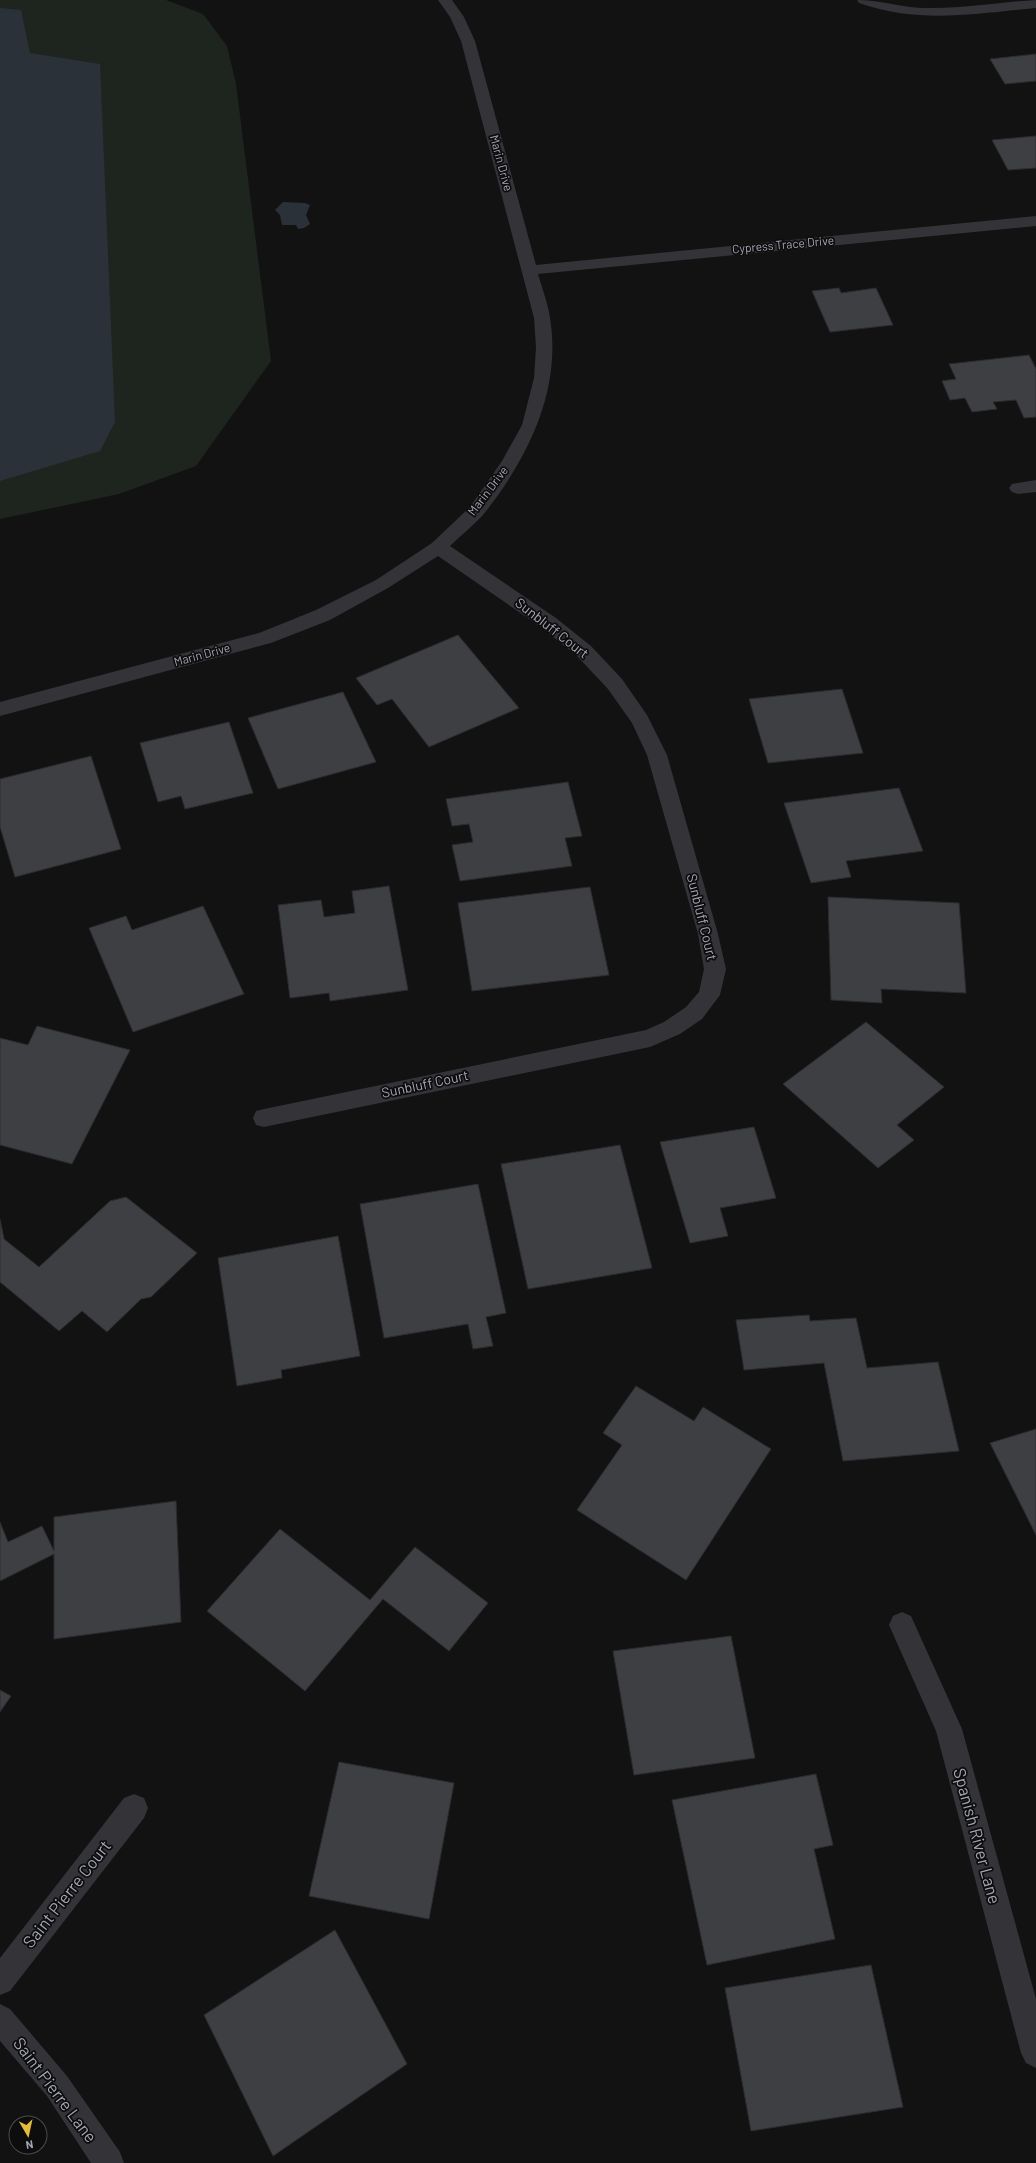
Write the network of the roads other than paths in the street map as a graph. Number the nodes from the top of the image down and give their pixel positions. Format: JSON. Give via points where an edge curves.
{"nodes":[{"id":1,"x":445,"y":0,"type":"edge"},
{"id":2,"x":864,"y":0,"type":"edge"},
{"id":3,"x":1036,"y":4,"type":"edge"},
{"id":4,"x":1036,"y":221,"type":"edge"},
{"id":5,"x":530,"y":270,"type":"junction"},
{"id":6,"x":1036,"y":486,"type":"edge"},
{"id":7,"x":1018,"y":488,"type":"dead end"},
{"id":8,"x":438,"y":547,"type":"junction"},
{"id":9,"x":0,"y":709,"type":"edge"},
{"id":10,"x":264,"y":1118,"type":"dead end"},
{"id":11,"x":902,"y":1625,"type":"dead end"},
{"id":12,"x":134,"y":1808,"type":"dead end"},
{"id":13,"x":0,"y":1980,"type":"edge"},
{"id":14,"x":0,"y":2019,"type":"edge"},
{"id":15,"x":1036,"y":2053,"type":"edge"},
{"id":16,"x":109,"y":2163,"type":"edge"}],
"edges":[{"from":1,"to":5,"type":"street","name":"Marin Drive","via":[[457,17],[468,41]]},
{"from":2,"to":3,"type":"street","via":[[898,11],[922,13]]},
{"from":4,"to":5,"type":"street","name":"Cypress Trace Drive"},
{"from":5,"to":8,"type":"street","name":"Marin Drive","via":[[542,318],[544,347],[542,378],[530,425],[510,463],[476,511]]},
{"from":6,"to":7,"type":"street"},
{"from":8,"to":9,"type":"street","name":"Marin Drive","via":[[382,584],[323,615],[264,638]]},
{"from":8,"to":10,"type":"street","name":"Sunbluff Court","via":[[549,623],[584,652],[615,684],[640,720],[657,755],[708,934],[715,969],[709,995],[694,1013],[672,1028],[650,1038]]},
{"from":11,"to":15,"type":"street","name":"Spanish River Lane","via":[[948,1729]]},
{"from":12,"to":13,"type":"street","name":"Saint Pierre Court"},
{"from":14,"to":16,"type":"street","name":"Saint Pierre Lane","via":[[57,2086]]}]}
